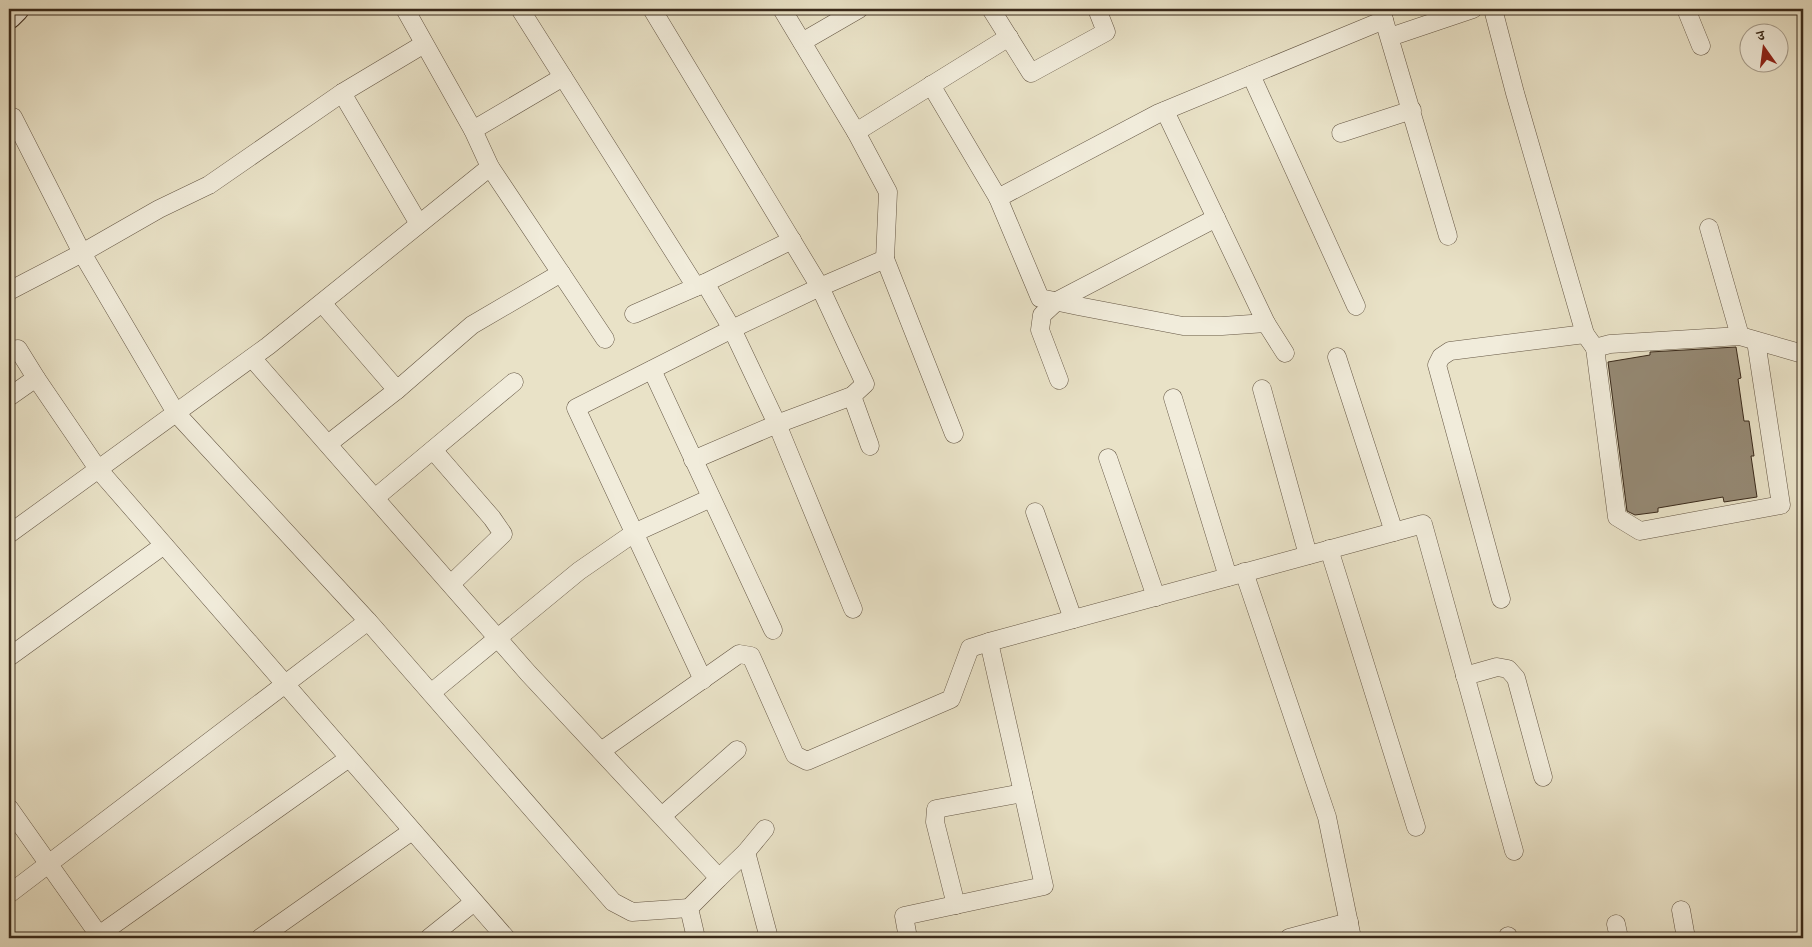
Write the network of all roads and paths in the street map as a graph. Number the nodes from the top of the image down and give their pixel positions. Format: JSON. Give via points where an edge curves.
{"nodes":[{"id":1,"x":16,"y":9,"type":"edge"},
{"id":2,"x":405,"y":9,"type":"edge"},
{"id":3,"x":520,"y":9,"type":"edge"},
{"id":4,"x":652,"y":9,"type":"edge"},
{"id":5,"x":782,"y":9,"type":"edge"},
{"id":6,"x":859,"y":9,"type":"edge"},
{"id":7,"x":992,"y":9,"type":"edge"},
{"id":8,"x":1097,"y":9,"type":"edge"},
{"id":9,"x":1473,"y":9,"type":"edge"},
{"id":10,"x":1493,"y":9,"type":"edge"},
{"id":11,"x":1686,"y":9,"type":"edge"},
{"id":12,"x":1383,"y":14,"type":"edge"},
{"id":13,"x":9,"y":16,"type":"edge"},
{"id":14,"x":1009,"y":37,"type":"junction"},
{"id":15,"x":1390,"y":37,"type":"junction"},
{"id":16,"x":802,"y":42,"type":"junction"},
{"id":17,"x":424,"y":44,"type":"junction"},
{"id":18,"x":1701,"y":46,"type":"dead end"},
{"id":19,"x":1251,"y":75,"type":"junction"},
{"id":20,"x":563,"y":76,"type":"junction"},
{"id":21,"x":931,"y":85,"type":"junction"},
{"id":22,"x":342,"y":93,"type":"junction"},
{"id":23,"x":1412,"y":110,"type":"junction"},
{"id":24,"x":1164,"y":111,"type":"junction"},
{"id":25,"x":13,"y":117,"type":"dead end"},
{"id":26,"x":473,"y":130,"type":"junction"},
{"id":27,"x":856,"y":132,"type":"junction"},
{"id":28,"x":1341,"y":133,"type":"dead end"},
{"id":29,"x":490,"y":167,"type":"junction"},
{"id":30,"x":998,"y":198,"type":"junction"},
{"id":31,"x":1216,"y":218,"type":"junction"},
{"id":32,"x":419,"y":224,"type":"junction"},
{"id":33,"x":1709,"y":228,"type":"dead end"},
{"id":34,"x":1448,"y":236,"type":"dead end"},
{"id":35,"x":792,"y":240,"type":"junction"},
{"id":36,"x":82,"y":253,"type":"junction"},
{"id":37,"x":885,"y":259,"type":"junction"},
{"id":38,"x":561,"y":273,"type":"junction"},
{"id":39,"x":701,"y":285,"type":"junction"},
{"id":40,"x":820,"y":287,"type":"junction"},
{"id":41,"x":9,"y":291,"type":"edge"},
{"id":42,"x":1057,"y":301,"type":"junction"},
{"id":43,"x":322,"y":303,"type":"junction"},
{"id":44,"x":1356,"y":306,"type":"dead end"},
{"id":45,"x":634,"y":314,"type":"dead end"},
{"id":46,"x":1266,"y":323,"type":"junction"},
{"id":47,"x":732,"y":329,"type":"junction"},
{"id":48,"x":605,"y":339,"type":"dead end"},
{"id":49,"x":1748,"y":339,"type":"junction"},
{"id":50,"x":1590,"y":341,"type":"junction"},
{"id":51,"x":18,"y":349,"type":"dead end"},
{"id":52,"x":1285,"y":353,"type":"dead end"},
{"id":53,"x":1803,"y":354,"type":"edge"},
{"id":54,"x":1337,"y":357,"type":"dead end"},
{"id":55,"x":252,"y":358,"type":"junction"},
{"id":56,"x":652,"y":370,"type":"junction"},
{"id":57,"x":36,"y":378,"type":"junction"},
{"id":58,"x":1059,"y":380,"type":"dead end"},
{"id":59,"x":514,"y":382,"type":"dead end"},
{"id":60,"x":1262,"y":389,"type":"dead end"},
{"id":61,"x":397,"y":390,"type":"junction"},
{"id":62,"x":852,"y":396,"type":"junction"},
{"id":63,"x":9,"y":397,"type":"edge"},
{"id":64,"x":1173,"y":398,"type":"dead end"},
{"id":65,"x":176,"y":412,"type":"junction"},
{"id":66,"x":777,"y":424,"type":"junction"},
{"id":67,"x":954,"y":434,"type":"dead end"},
{"id":68,"x":328,"y":444,"type":"junction"},
{"id":69,"x":870,"y":446,"type":"dead end"},
{"id":70,"x":433,"y":450,"type":"junction"},
{"id":71,"x":1108,"y":458,"type":"dead end"},
{"id":72,"x":694,"y":460,"type":"junction"},
{"id":73,"x":98,"y":469,"type":"junction"},
{"id":74,"x":375,"y":498,"type":"junction"},
{"id":75,"x":711,"y":498,"type":"junction"},
{"id":76,"x":1035,"y":512,"type":"dead end"},
{"id":77,"x":1394,"y":532,"type":"junction"},
{"id":78,"x":634,"y":533,"type":"junction"},
{"id":79,"x":9,"y":534,"type":"edge"},
{"id":80,"x":164,"y":546,"type":"junction"},
{"id":81,"x":1329,"y":549,"type":"junction"},
{"id":82,"x":1308,"y":555,"type":"junction"},
{"id":83,"x":1236,"y":575,"type":"junction"},
{"id":84,"x":451,"y":584,"type":"junction"},
{"id":85,"x":1156,"y":597,"type":"junction"},
{"id":86,"x":1501,"y":599,"type":"dead end"},
{"id":87,"x":853,"y":609,"type":"dead end"},
{"id":88,"x":1073,"y":619,"type":"junction"},
{"id":89,"x":368,"y":621,"type":"junction"},
{"id":90,"x":773,"y":630,"type":"dead end"},
{"id":91,"x":499,"y":638,"type":"junction"},
{"id":92,"x":989,"y":642,"type":"junction"},
{"id":93,"x":9,"y":657,"type":"edge"},
{"id":94,"x":1465,"y":676,"type":"junction"},
{"id":95,"x":703,"y":680,"type":"junction"},
{"id":96,"x":284,"y":684,"type":"junction"},
{"id":97,"x":431,"y":693,"type":"junction"},
{"id":98,"x":737,"y":750,"type":"dead end"},
{"id":99,"x":601,"y":751,"type":"junction"},
{"id":100,"x":349,"y":758,"type":"junction"},
{"id":101,"x":1543,"y":777,"type":"dead end"},
{"id":102,"x":1023,"y":793,"type":"junction"},
{"id":103,"x":9,"y":808,"type":"edge"},
{"id":104,"x":662,"y":816,"type":"junction"},
{"id":105,"x":1416,"y":827,"type":"dead end"},
{"id":106,"x":765,"y":829,"type":"dead end"},
{"id":107,"x":412,"y":831,"type":"junction"},
{"id":108,"x":746,"y":852,"type":"junction"},
{"id":109,"x":1514,"y":852,"type":"dead end"},
{"id":110,"x":48,"y":863,"type":"junction"},
{"id":111,"x":719,"y":878,"type":"junction"},
{"id":112,"x":9,"y":894,"type":"edge"},
{"id":113,"x":474,"y":902,"type":"junction"},
{"id":114,"x":956,"y":905,"type":"junction"},
{"id":115,"x":689,"y":908,"type":"junction"},
{"id":116,"x":1681,"y":910,"type":"dead end"},
{"id":117,"x":1351,"y":930,"type":"edge"},
{"id":118,"x":100,"y":936,"type":"edge"},
{"id":119,"x":260,"y":938,"type":"edge"},
{"id":120,"x":429,"y":938,"type":"edge"},
{"id":121,"x":506,"y":938,"type":"edge"},
{"id":122,"x":696,"y":938,"type":"edge"},
{"id":123,"x":769,"y":938,"type":"edge"},
{"id":124,"x":908,"y":938,"type":"edge"},
{"id":125,"x":1288,"y":938,"type":"edge"},
{"id":126,"x":1686,"y":938,"type":"edge"}],
"edges":[{"from":1,"to":13,"type":"street"},
{"from":2,"to":17,"type":"street"},
{"from":3,"to":20,"type":"street"},
{"from":4,"to":35,"type":"street"},
{"from":5,"to":16,"type":"street"},
{"from":6,"to":16,"type":"street"},
{"from":7,"to":14,"type":"street"},
{"from":8,"to":14,"type":"street","via":[[1106,32],[1031,73]]},
{"from":9,"to":15,"type":"street"},
{"from":10,"to":50,"type":"street"},
{"from":11,"to":18,"type":"street"},
{"from":12,"to":15,"type":"street"},
{"from":12,"to":19,"type":"street"},
{"from":14,"to":21,"type":"street"},
{"from":15,"to":23,"type":"street"},
{"from":16,"to":27,"type":"street"},
{"from":17,"to":22,"type":"street"},
{"from":17,"to":26,"type":"street"},
{"from":19,"to":24,"type":"street"},
{"from":19,"to":44,"type":"street"},
{"from":20,"to":26,"type":"street"},
{"from":20,"to":39,"type":"street"},
{"from":21,"to":27,"type":"street"},
{"from":21,"to":30,"type":"street"},
{"from":22,"to":32,"type":"street"},
{"from":22,"to":36,"type":"street","via":[[209,185]]},
{"from":23,"to":28,"type":"street"},
{"from":23,"to":34,"type":"street"},
{"from":24,"to":30,"type":"street"},
{"from":24,"to":31,"type":"street"},
{"from":25,"to":36,"type":"street"},
{"from":26,"to":29,"type":"street"},
{"from":27,"to":37,"type":"street","via":[[888,192]]},
{"from":29,"to":32,"type":"street"},
{"from":29,"to":38,"type":"street"},
{"from":30,"to":42,"type":"street","via":[[1040,298]]},
{"from":31,"to":42,"type":"street"},
{"from":31,"to":46,"type":"street"},
{"from":32,"to":43,"type":"street"},
{"from":33,"to":49,"type":"street"},
{"from":35,"to":39,"type":"street"},
{"from":35,"to":40,"type":"street"},
{"from":36,"to":41,"type":"street"},
{"from":36,"to":65,"type":"street"},
{"from":37,"to":40,"type":"street"},
{"from":37,"to":67,"type":"street"},
{"from":38,"to":48,"type":"street"},
{"from":38,"to":61,"type":"street","via":[[472,325]]},
{"from":39,"to":45,"type":"street"},
{"from":39,"to":47,"type":"street"},
{"from":40,"to":47,"type":"street"},
{"from":40,"to":62,"type":"street","via":[[866,384]]},
{"from":42,"to":46,"type":"street","via":[[1183,326]]},
{"from":42,"to":58,"type":"street","via":[[1042,315],[1040,330]]},
{"from":43,"to":55,"type":"street"},
{"from":43,"to":61,"type":"street"},
{"from":46,"to":52,"type":"street"},
{"from":47,"to":56,"type":"street"},
{"from":47,"to":66,"type":"street"},
{"from":49,"to":50,"type":"street","via":[[1610,344]]},
{"from":49,"to":50,"type":"street","via":[[1781,505],[1640,531],[1617,517]]},
{"from":49,"to":53,"type":"street"},
{"from":50,"to":86,"type":"street","via":[[1450,351],[1441,357],[1437,365]]},
{"from":51,"to":57,"type":"street"},
{"from":54,"to":77,"type":"street"},
{"from":55,"to":65,"type":"street"},
{"from":55,"to":68,"type":"street"},
{"from":56,"to":72,"type":"street"},
{"from":56,"to":78,"type":"street","via":[[576,408]]},
{"from":57,"to":63,"type":"street"},
{"from":57,"to":73,"type":"street"},
{"from":59,"to":70,"type":"street"},
{"from":60,"to":82,"type":"street"},
{"from":61,"to":68,"type":"street"},
{"from":62,"to":66,"type":"street"},
{"from":62,"to":69,"type":"street"},
{"from":64,"to":83,"type":"street"},
{"from":65,"to":73,"type":"street"},
{"from":65,"to":89,"type":"street"},
{"from":66,"to":72,"type":"street"},
{"from":66,"to":87,"type":"street"},
{"from":68,"to":74,"type":"street"},
{"from":70,"to":74,"type":"street"},
{"from":70,"to":84,"type":"street","via":[[503,534]]},
{"from":71,"to":85,"type":"street"},
{"from":72,"to":75,"type":"street"},
{"from":73,"to":79,"type":"street"},
{"from":73,"to":80,"type":"street"},
{"from":74,"to":84,"type":"street"},
{"from":75,"to":78,"type":"street"},
{"from":75,"to":90,"type":"street"},
{"from":76,"to":88,"type":"street"},
{"from":77,"to":81,"type":"street"},
{"from":77,"to":94,"type":"street","via":[[1423,524]]},
{"from":78,"to":91,"type":"street","via":[[579,572]]},
{"from":78,"to":95,"type":"street"},
{"from":80,"to":93,"type":"street"},
{"from":80,"to":96,"type":"street"},
{"from":81,"to":82,"type":"street"},
{"from":81,"to":105,"type":"street"},
{"from":82,"to":83,"type":"street"},
{"from":83,"to":85,"type":"street"},
{"from":83,"to":117,"type":"street","via":[[1327,817]]},
{"from":84,"to":91,"type":"street"},
{"from":85,"to":88,"type":"street"},
{"from":88,"to":92,"type":"street"},
{"from":89,"to":96,"type":"street"},
{"from":89,"to":97,"type":"street"},
{"from":91,"to":97,"type":"street"},
{"from":91,"to":99,"type":"street"},
{"from":92,"to":95,"type":"street","via":[[970,648],[951,698],[807,761],[795,755],[751,656],[739,654]]},
{"from":92,"to":102,"type":"street"},
{"from":94,"to":101,"type":"street","via":[[1497,667],[1508,669],[1516,678]]},
{"from":94,"to":109,"type":"street"},
{"from":95,"to":99,"type":"street"},
{"from":96,"to":100,"type":"street"},
{"from":96,"to":110,"type":"street"},
{"from":97,"to":115,"type":"street","via":[[613,902],[632,912]]},
{"from":98,"to":104,"type":"street"},
{"from":99,"to":104,"type":"street"},
{"from":100,"to":107,"type":"street"},
{"from":100,"to":118,"type":"street"},
{"from":102,"to":114,"type":"street","via":[[1044,886]]},
{"from":102,"to":114,"type":"street","via":[[936,809],[935,822]]},
{"from":103,"to":110,"type":"street"},
{"from":104,"to":111,"type":"street"},
{"from":106,"to":108,"type":"street"},
{"from":107,"to":113,"type":"street"},
{"from":107,"to":119,"type":"street"},
{"from":108,"to":111,"type":"street"},
{"from":108,"to":123,"type":"street"},
{"from":110,"to":112,"type":"street"},
{"from":110,"to":118,"type":"street"},
{"from":111,"to":115,"type":"street"},
{"from":113,"to":120,"type":"street"},
{"from":113,"to":121,"type":"street"},
{"from":114,"to":124,"type":"street","via":[[904,916]]},
{"from":115,"to":122,"type":"street"},
{"from":116,"to":126,"type":"street"},
{"from":117,"to":125,"type":"street"}]}
